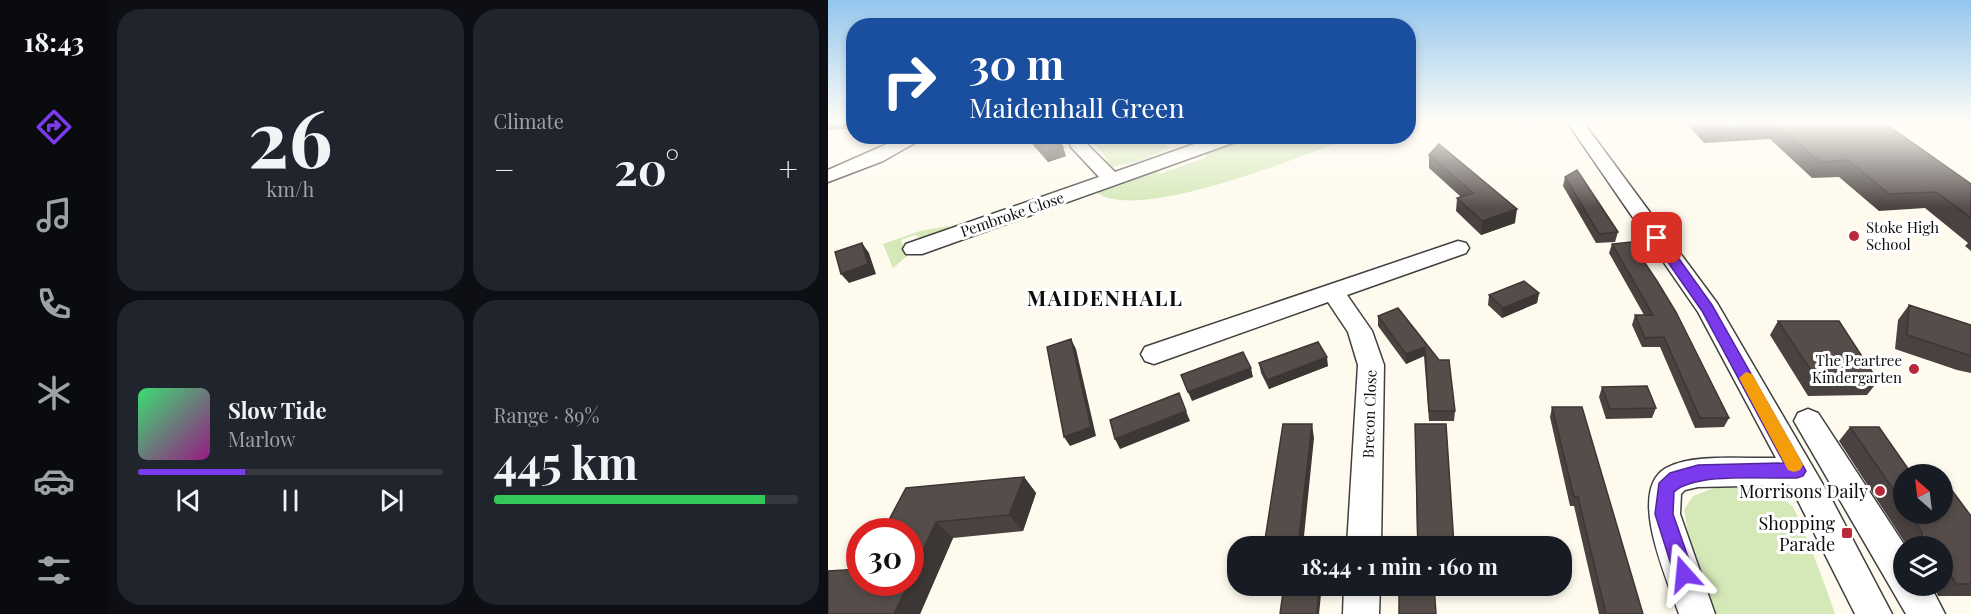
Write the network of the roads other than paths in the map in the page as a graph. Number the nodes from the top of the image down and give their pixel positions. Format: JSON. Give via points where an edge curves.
{"nodes":[{"id":1,"x":892,"y":151,"type":"edge"},
{"id":2,"x":1083,"y":151,"type":"edge"},
{"id":3,"x":1193,"y":151,"type":"edge"},
{"id":4,"x":1595,"y":151,"type":"edge"},
{"id":5,"x":828,"y":176,"type":"edge"},
{"id":6,"x":1111,"y":179,"type":"junction"},
{"id":7,"x":1458,"y":248,"type":"dead end"},
{"id":8,"x":914,"y":249,"type":"dead end"},
{"id":9,"x":1333,"y":292,"type":"junction"},
{"id":10,"x":1154,"y":354,"type":"dead end"},
{"id":11,"x":1808,"y":421,"type":"dead end"},
{"id":12,"x":1797,"y":471,"type":"junction"},
{"id":13,"x":1364,"y":536,"type":"edge"},
{"id":14,"x":1893,"y":558,"type":"edge"},
{"id":15,"x":1362,"y":596,"type":"edge"},
{"id":16,"x":1916,"y":596,"type":"edge"},
{"id":17,"x":1361,"y":614,"type":"edge"},
{"id":18,"x":1697,"y":614,"type":"edge"},
{"id":19,"x":1874,"y":614,"type":"edge"},
{"id":20,"x":1927,"y":614,"type":"edge"}],
"edges":[{"from":1,"to":5,"type":"street"},
{"from":2,"to":6,"type":"street"},
{"from":3,"to":6,"type":"street","name":"Pembroke Close"},
{"from":4,"to":12,"type":"street","via":[[1708,309]]},
{"from":6,"to":8,"type":"street","name":"Pembroke Close"},
{"from":7,"to":9,"type":"street"},
{"from":9,"to":10,"type":"street"},
{"from":9,"to":13,"type":"street","name":"Brecon Close","via":[[1360,331],[1371,365]]},
{"from":11,"to":14,"type":"street"},
{"from":12,"to":18,"type":"street","via":[[1698,473],[1676,478],[1665,489],[1664,514]]},
{"from":12,"to":19,"type":"street"},
{"from":15,"to":17,"type":"street"},
{"from":16,"to":20,"type":"street"}]}
